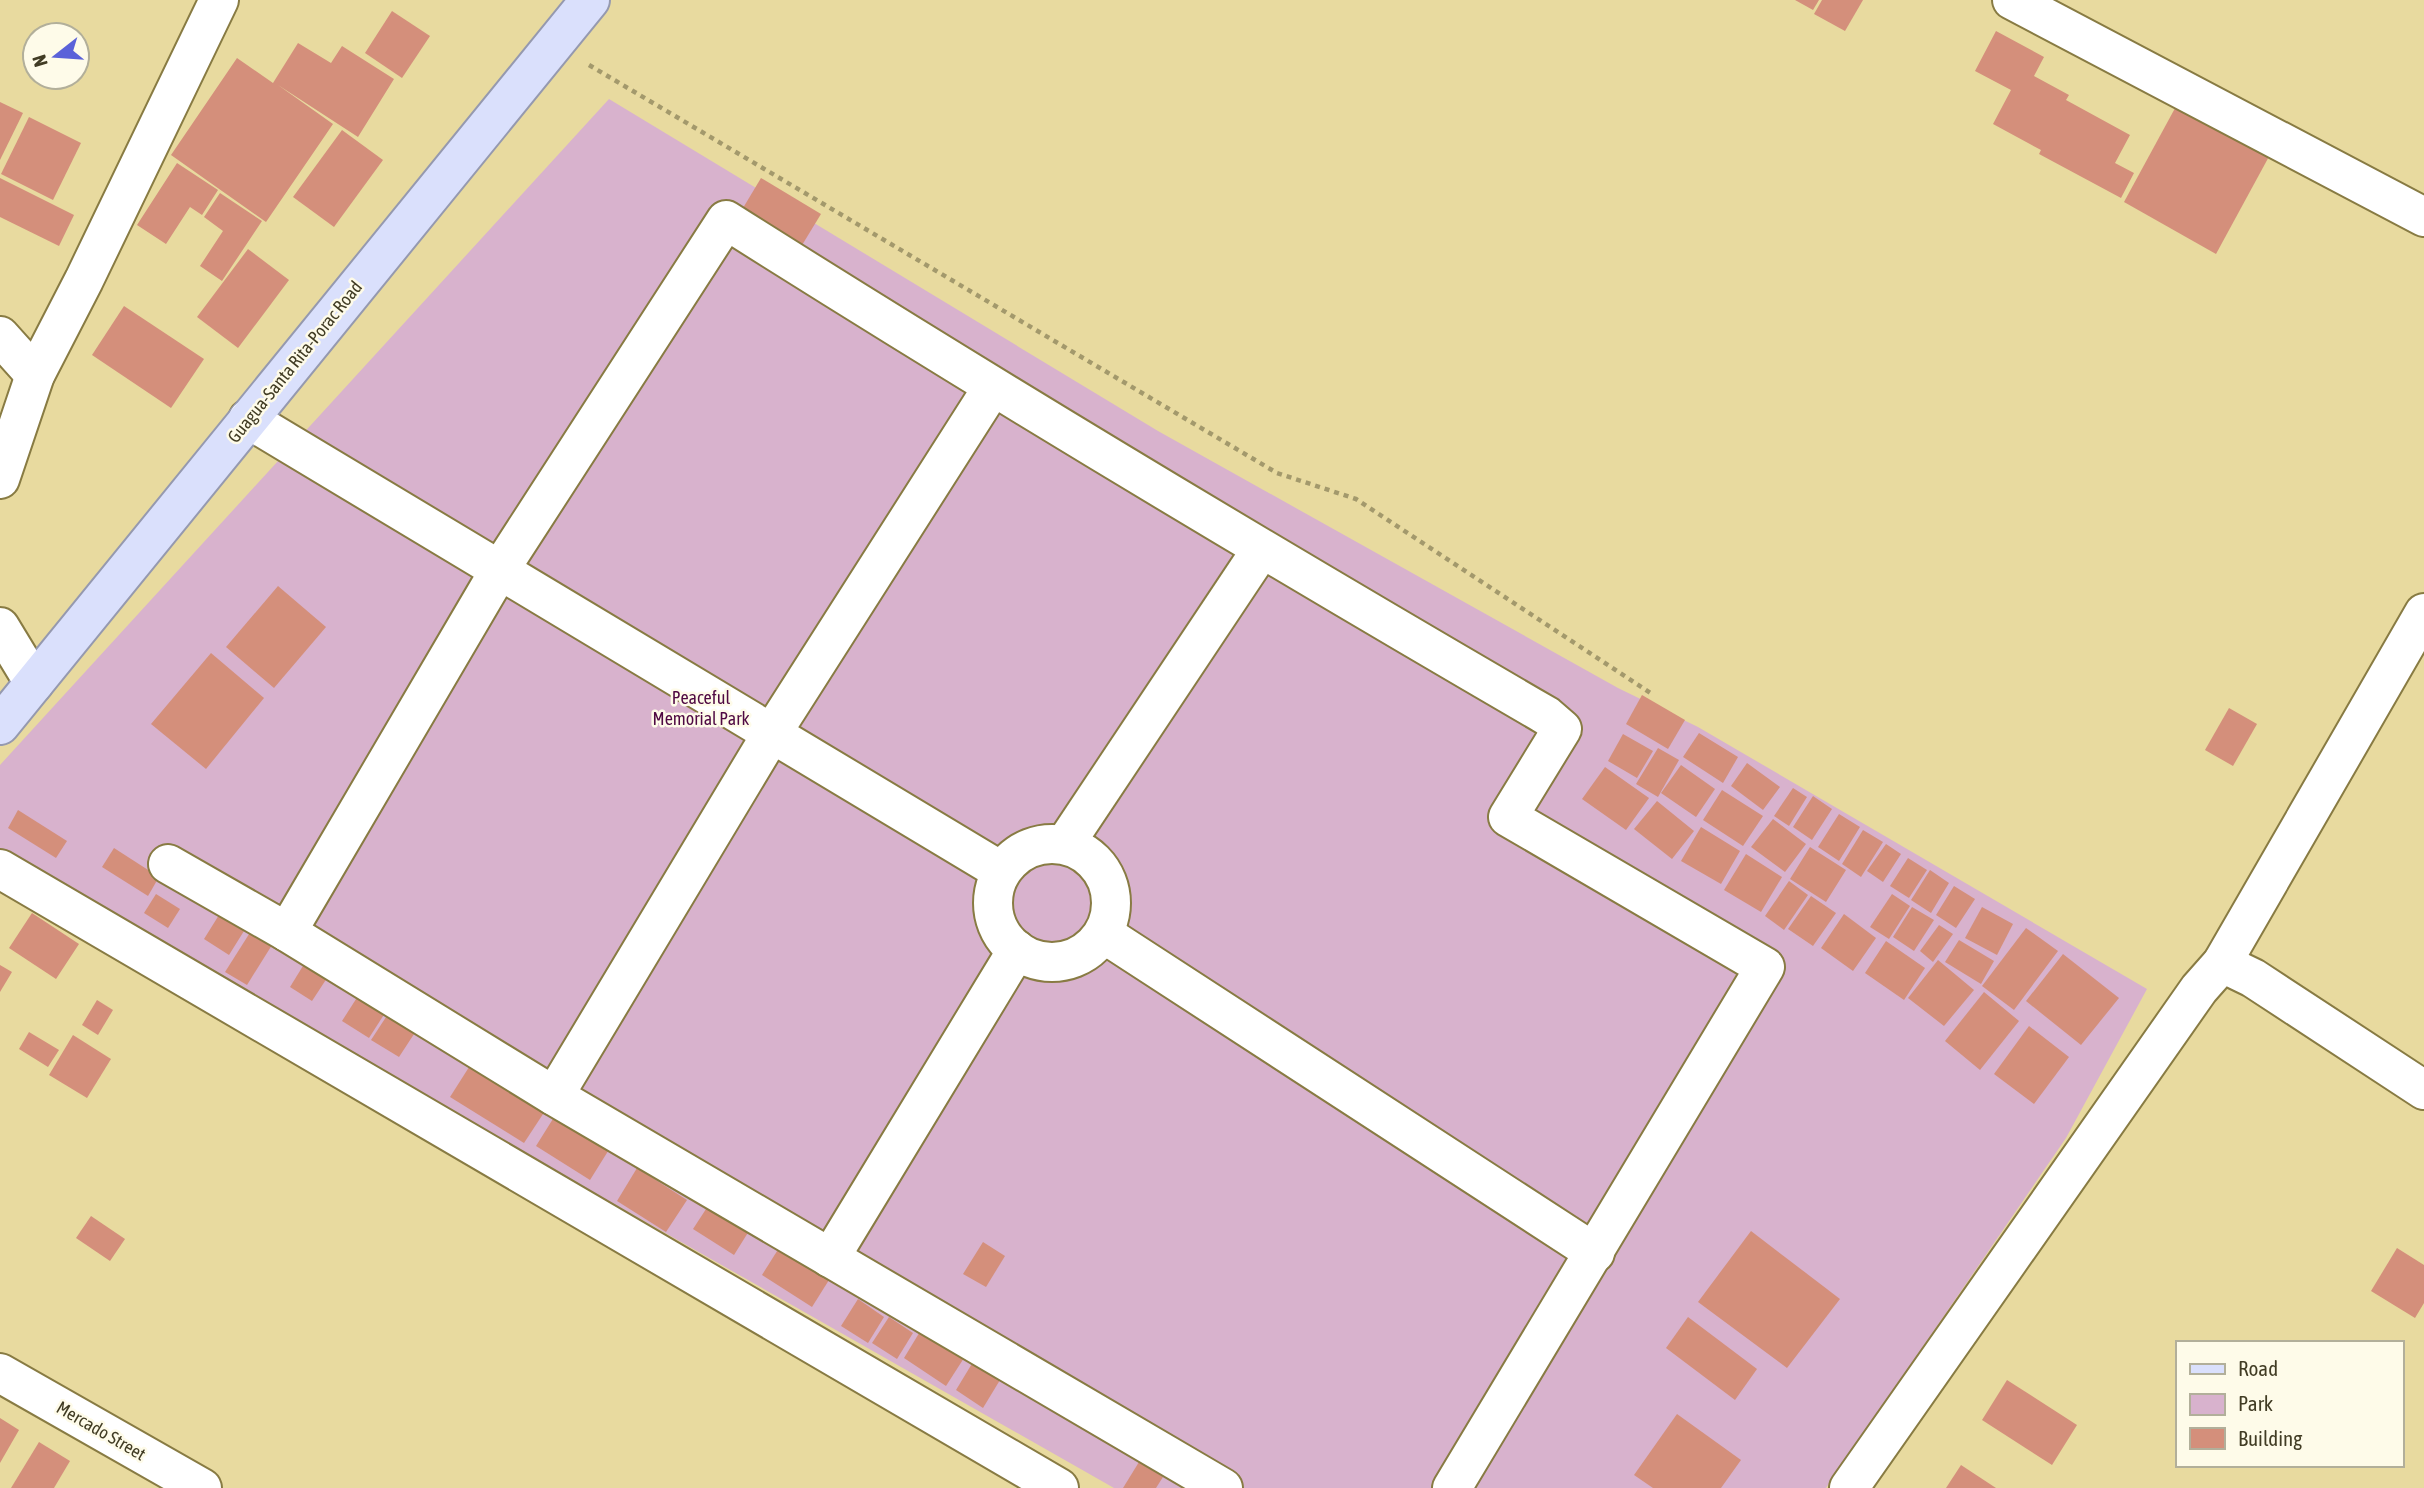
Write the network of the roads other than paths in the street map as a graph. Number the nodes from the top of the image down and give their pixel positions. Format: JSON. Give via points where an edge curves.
{"nodes":[{"id":1,"x":219,"y":0,"type":"edge"},
{"id":2,"x":590,"y":0,"type":"edge"},
{"id":3,"x":2012,"y":0,"type":"edge"},
{"id":4,"x":2424,"y":217,"type":"edge"},
{"id":5,"x":0,"y":336,"type":"edge"},
{"id":6,"x":34,"y":375,"type":"junction"},
{"id":7,"x":992,"y":388,"type":"junction"},
{"id":8,"x":248,"y":419,"type":"junction"},
{"id":9,"x":0,"y":480,"type":"edge"},
{"id":10,"x":1261,"y":550,"type":"junction"},
{"id":11,"x":499,"y":570,"type":"junction"},
{"id":12,"x":2424,"y":613,"type":"edge"},
{"id":13,"x":0,"y":627,"type":"edge"},
{"id":14,"x":34,"y":683,"type":"junction"},
{"id":15,"x":0,"y":724,"type":"edge"},
{"id":16,"x":772,"y":733,"type":"junction"},
{"id":17,"x":1065,"y":845,"type":"junction"},
{"id":18,"x":168,"y":864,"type":"dead end"},
{"id":19,"x":0,"y":869,"type":"edge"},
{"id":20,"x":1001,"y":871,"type":"junction"},
{"id":21,"x":287,"y":932,"type":"junction"},
{"id":22,"x":1104,"y":934,"type":"junction"},
{"id":23,"x":1017,"y":950,"type":"junction"},
{"id":24,"x":2222,"y":963,"type":"junction"},
{"id":25,"x":2424,"y":1090,"type":"edge"},
{"id":26,"x":554,"y":1096,"type":"junction"},
{"id":27,"x":1595,"y":1253,"type":"junction"},
{"id":28,"x":830,"y":1258,"type":"junction"},
{"id":29,"x":0,"y":1373,"type":"edge"},
{"id":30,"x":202,"y":1488,"type":"edge"},
{"id":31,"x":1059,"y":1488,"type":"edge"},
{"id":32,"x":1223,"y":1488,"type":"edge"},
{"id":33,"x":1452,"y":1488,"type":"edge"},
{"id":34,"x":1849,"y":1488,"type":"edge"}],
"edges":[{"from":1,"to":6,"type":"street"},
{"from":2,"to":8,"type":"main road","name":"Guagua-Santa Rita-Porac Road"},
{"from":3,"to":4,"type":"street"},
{"from":5,"to":6,"type":"street"},
{"from":6,"to":9,"type":"street"},
{"from":7,"to":10,"type":"street"},
{"from":7,"to":11,"type":"street","via":[[726,220]]},
{"from":7,"to":16,"type":"street"},
{"from":8,"to":11,"type":"street"},
{"from":8,"to":14,"type":"main road","name":"Guagua-Santa Rita-Porac Road"},
{"from":10,"to":17,"type":"street"},
{"from":10,"to":27,"type":"street","via":[[1547,716],[1562,729],[1508,817],[1765,967]]},
{"from":11,"to":16,"type":"street"},
{"from":11,"to":21,"type":"street"},
{"from":12,"to":24,"type":"street"},
{"from":13,"to":14,"type":"street"},
{"from":14,"to":15,"type":"main road","name":"Guagua-Santa Rita-Porac Road"},
{"from":16,"to":20,"type":"street"},
{"from":16,"to":26,"type":"street"},
{"from":17,"to":20,"type":"street","via":[[1022,850]]},
{"from":17,"to":22,"type":"street","via":[[1086,855],[1103,874],[1111,894]]},
{"from":18,"to":21,"type":"street"},
{"from":19,"to":31,"type":"street"},
{"from":20,"to":23,"type":"street","via":[[992,900],[994,921],[1006,942]]},
{"from":21,"to":26,"type":"street"},
{"from":22,"to":23,"type":"street","via":[[1083,955],[1064,963],[1029,960]]},
{"from":22,"to":27,"type":"street"},
{"from":23,"to":28,"type":"street"},
{"from":24,"to":25,"type":"street","via":[[2253,978]]},
{"from":24,"to":34,"type":"street","via":[[2199,989]]},
{"from":26,"to":28,"type":"street"},
{"from":27,"to":33,"type":"street"},
{"from":28,"to":32,"type":"street"},
{"from":29,"to":30,"type":"street","name":"Mercado Street"}]}
